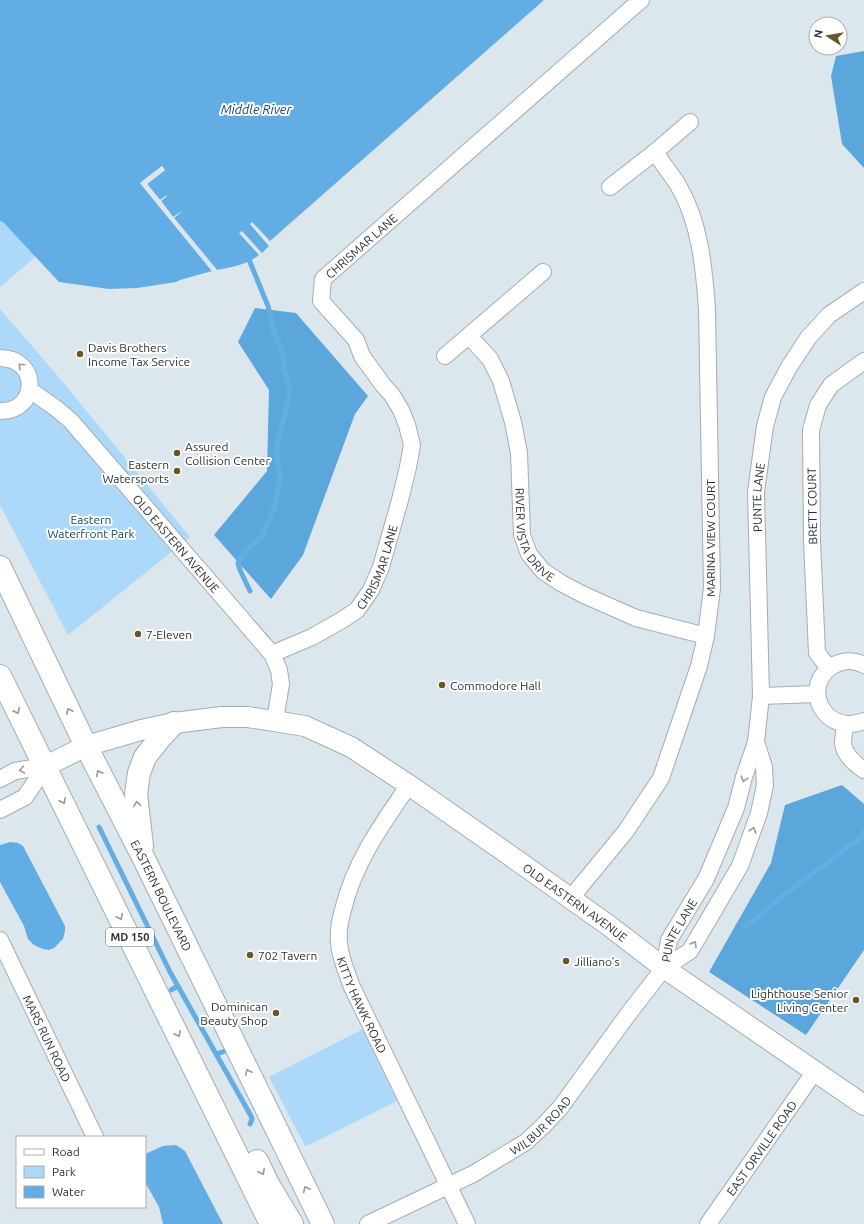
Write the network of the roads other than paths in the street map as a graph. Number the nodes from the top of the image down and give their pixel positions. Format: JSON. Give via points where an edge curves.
{"nodes":[{"id":1,"x":641,"y":0,"type":"edge"},
{"id":2,"x":690,"y":122,"type":"dead end"},
{"id":3,"x":655,"y":152,"type":"junction"},
{"id":4,"x":610,"y":187,"type":"dead end"},
{"id":5,"x":543,"y":272,"type":"dead end"},
{"id":6,"x":864,"y":291,"type":"edge"},
{"id":7,"x":469,"y":336,"type":"junction"},
{"id":8,"x":445,"y":356,"type":"dead end"},
{"id":9,"x":0,"y":358,"type":"edge"},
{"id":10,"x":864,"y":361,"type":"edge"},
{"id":11,"x":30,"y":390,"type":"junction"},
{"id":12,"x":0,"y":411,"type":"edge"},
{"id":13,"x":0,"y":566,"type":"edge"},
{"id":14,"x":706,"y":636,"type":"junction"},
{"id":15,"x":272,"y":654,"type":"junction"},
{"id":16,"x":864,"y":665,"type":"edge"},
{"id":17,"x":829,"y":668,"type":"junction"},
{"id":18,"x":0,"y":676,"type":"edge"},
{"id":19,"x":817,"y":694,"type":"junction"},
{"id":20,"x":761,"y":696,"type":"junction"},
{"id":21,"x":275,"y":720,"type":"junction"},
{"id":22,"x":864,"y":721,"type":"edge"},
{"id":23,"x":174,"y":723,"type":"junction"},
{"id":24,"x":846,"y":724,"type":"junction"},
{"id":25,"x":756,"y":742,"type":"junction"},
{"id":26,"x":86,"y":746,"type":"junction"},
{"id":27,"x":46,"y":766,"type":"junction"},
{"id":28,"x":864,"y":770,"type":"edge"},
{"id":29,"x":0,"y":779,"type":"edge"},
{"id":30,"x":409,"y":785,"type":"junction"},
{"id":31,"x":0,"y":810,"type":"edge"},
{"id":32,"x":143,"y":857,"type":"junction"},
{"id":33,"x":570,"y":899,"type":"junction"},
{"id":34,"x":0,"y":940,"type":"edge"},
{"id":35,"x":664,"y":968,"type":"junction"},
{"id":36,"x":815,"y":1071,"type":"junction"},
{"id":37,"x":864,"y":1105,"type":"edge"},
{"id":38,"x":214,"y":1107,"type":"junction"},
{"id":39,"x":95,"y":1136,"type":"edge"},
{"id":40,"x":448,"y":1187,"type":"junction"},
{"id":41,"x":271,"y":1224,"type":"edge"},
{"id":42,"x":292,"y":1224,"type":"edge"},
{"id":43,"x":323,"y":1224,"type":"edge"},
{"id":44,"x":368,"y":1224,"type":"edge"},
{"id":45,"x":466,"y":1224,"type":"edge"},
{"id":46,"x":708,"y":1224,"type":"edge"}],
"edges":[{"from":1,"to":15,"type":"street","name":"CHRISMAR LANE","via":[[323,279],[321,301],[356,340],[362,356],[392,395],[407,425],[412,445],[401,493],[371,590],[357,610],[342,620],[312,637]]},
{"from":2,"to":3,"type":"street"},
{"from":3,"to":4,"type":"street"},
{"from":3,"to":14,"type":"street","name":"MARINA VIEW COURT","via":[[678,185],[690,212],[705,270],[712,588]]},
{"from":5,"to":7,"type":"street"},
{"from":6,"to":20,"type":"street","name":"PUNTE LANE","via":[[829,315],[808,338],[788,367],[776,391],[765,426],[756,492]]},
{"from":7,"to":8,"type":"street"},
{"from":7,"to":14,"type":"street","name":"RIVER VISTA DRIVE","via":[[490,359],[513,422],[519,453],[522,535],[529,554],[544,571],[560,583],[584,595],[636,618]]},
{"from":11,"to":9,"type":"street","one_way":true,"via":[[28,376],[20,364],[14,360]]},
{"from":10,"to":17,"type":"street","name":"BRETT COURT","via":[[831,385],[818,405],[811,430],[812,542],[817,653]]},
{"from":11,"to":12,"type":"street","via":[[27,398],[15,409]]},
{"from":11,"to":15,"type":"street","name":"OLD EASTERN AVENUE","via":[[71,421]]},
{"from":26,"to":13,"type":"main road","name":"EASTERN BOULEVARD","one_way":true},
{"from":14,"to":33,"type":"street","name":"MARINA VIEW COURT","via":[[699,666],[661,778],[626,831]]},
{"from":15,"to":21,"type":"street","name":"OLD EASTERN AVENUE","via":[[279,670],[281,684]]},
{"from":16,"to":17,"type":"street","via":[[851,661],[839,662]]},
{"from":17,"to":19,"type":"street","via":[[822,675]]},
{"from":18,"to":27,"type":"main road","number":"MD 150","one_way":true},
{"from":19,"to":20,"type":"street"},
{"from":19,"to":24,"type":"street","via":[[822,709],[830,718]]},
{"from":20,"to":25,"type":"street","name":"PUNTE LANE"},
{"from":21,"to":23,"type":"street","name":"OLD EASTERN AVENUE","via":[[222,717]]},
{"from":21,"to":30,"type":"street","name":"OLD EASTERN AVENUE","via":[[305,726],[329,736],[351,747]]},
{"from":22,"to":24,"type":"street"},
{"from":23,"to":26,"type":"street","name":"OLD EASTERN AVENUE"},
{"from":32,"to":23,"type":"main road","one_way":true,"via":[[136,794],[139,774],[145,757]]},
{"from":24,"to":28,"type":"street","via":[[843,744],[845,750],[856,765]]},
{"from":25,"to":35,"type":"street","name":"PUNTE LANE","one_way":true,"via":[[736,808],[706,879],[669,940]]},
{"from":35,"to":25,"type":"street","name":"PUNTE LANE","one_way":true,"via":[[690,951],[740,866],[759,813],[765,785],[764,767]]},
{"from":26,"to":27,"type":"street","name":"OLD EASTERN AVENUE"},
{"from":32,"to":26,"type":"main road","name":"EASTERN BOULEVARD","one_way":true},
{"from":27,"to":29,"type":"street","one_way":true,"via":[[15,771]]},
{"from":27,"to":31,"type":"street","via":[[24,797]]},
{"from":27,"to":38,"type":"main road","number":"MD 150","one_way":true},
{"from":30,"to":33,"type":"street","name":"OLD EASTERN AVENUE"},
{"from":30,"to":40,"type":"street","name":"KITTY HAWK ROAD","via":[[358,866],[345,900],[339,943],[352,987]]},
{"from":43,"to":32,"type":"main road","name":"EASTERN BOULEVARD","one_way":true},
{"from":33,"to":35,"type":"street","name":"OLD EASTERN AVENUE"},
{"from":34,"to":39,"type":"street","name":"MARS RUN ROAD"},
{"from":35,"to":36,"type":"street","name":"OLD EASTERN AVENUE"},
{"from":35,"to":40,"type":"street","name":"WILBUR ROAD","via":[[560,1108],[543,1126],[526,1142]]},
{"from":36,"to":37,"type":"street","name":"OLD EASTERN AVENUE"},
{"from":36,"to":46,"type":"street","name":"EAST ORVILLE ROAD"},
{"from":38,"to":41,"type":"main road","number":"MD 150"},
{"from":38,"to":42,"type":"main road","one_way":true,"via":[[246,1140]]},
{"from":40,"to":44,"type":"street","name":"WILBUR ROAD"},
{"from":40,"to":45,"type":"street","name":"KITTY HAWK ROAD"}]}
